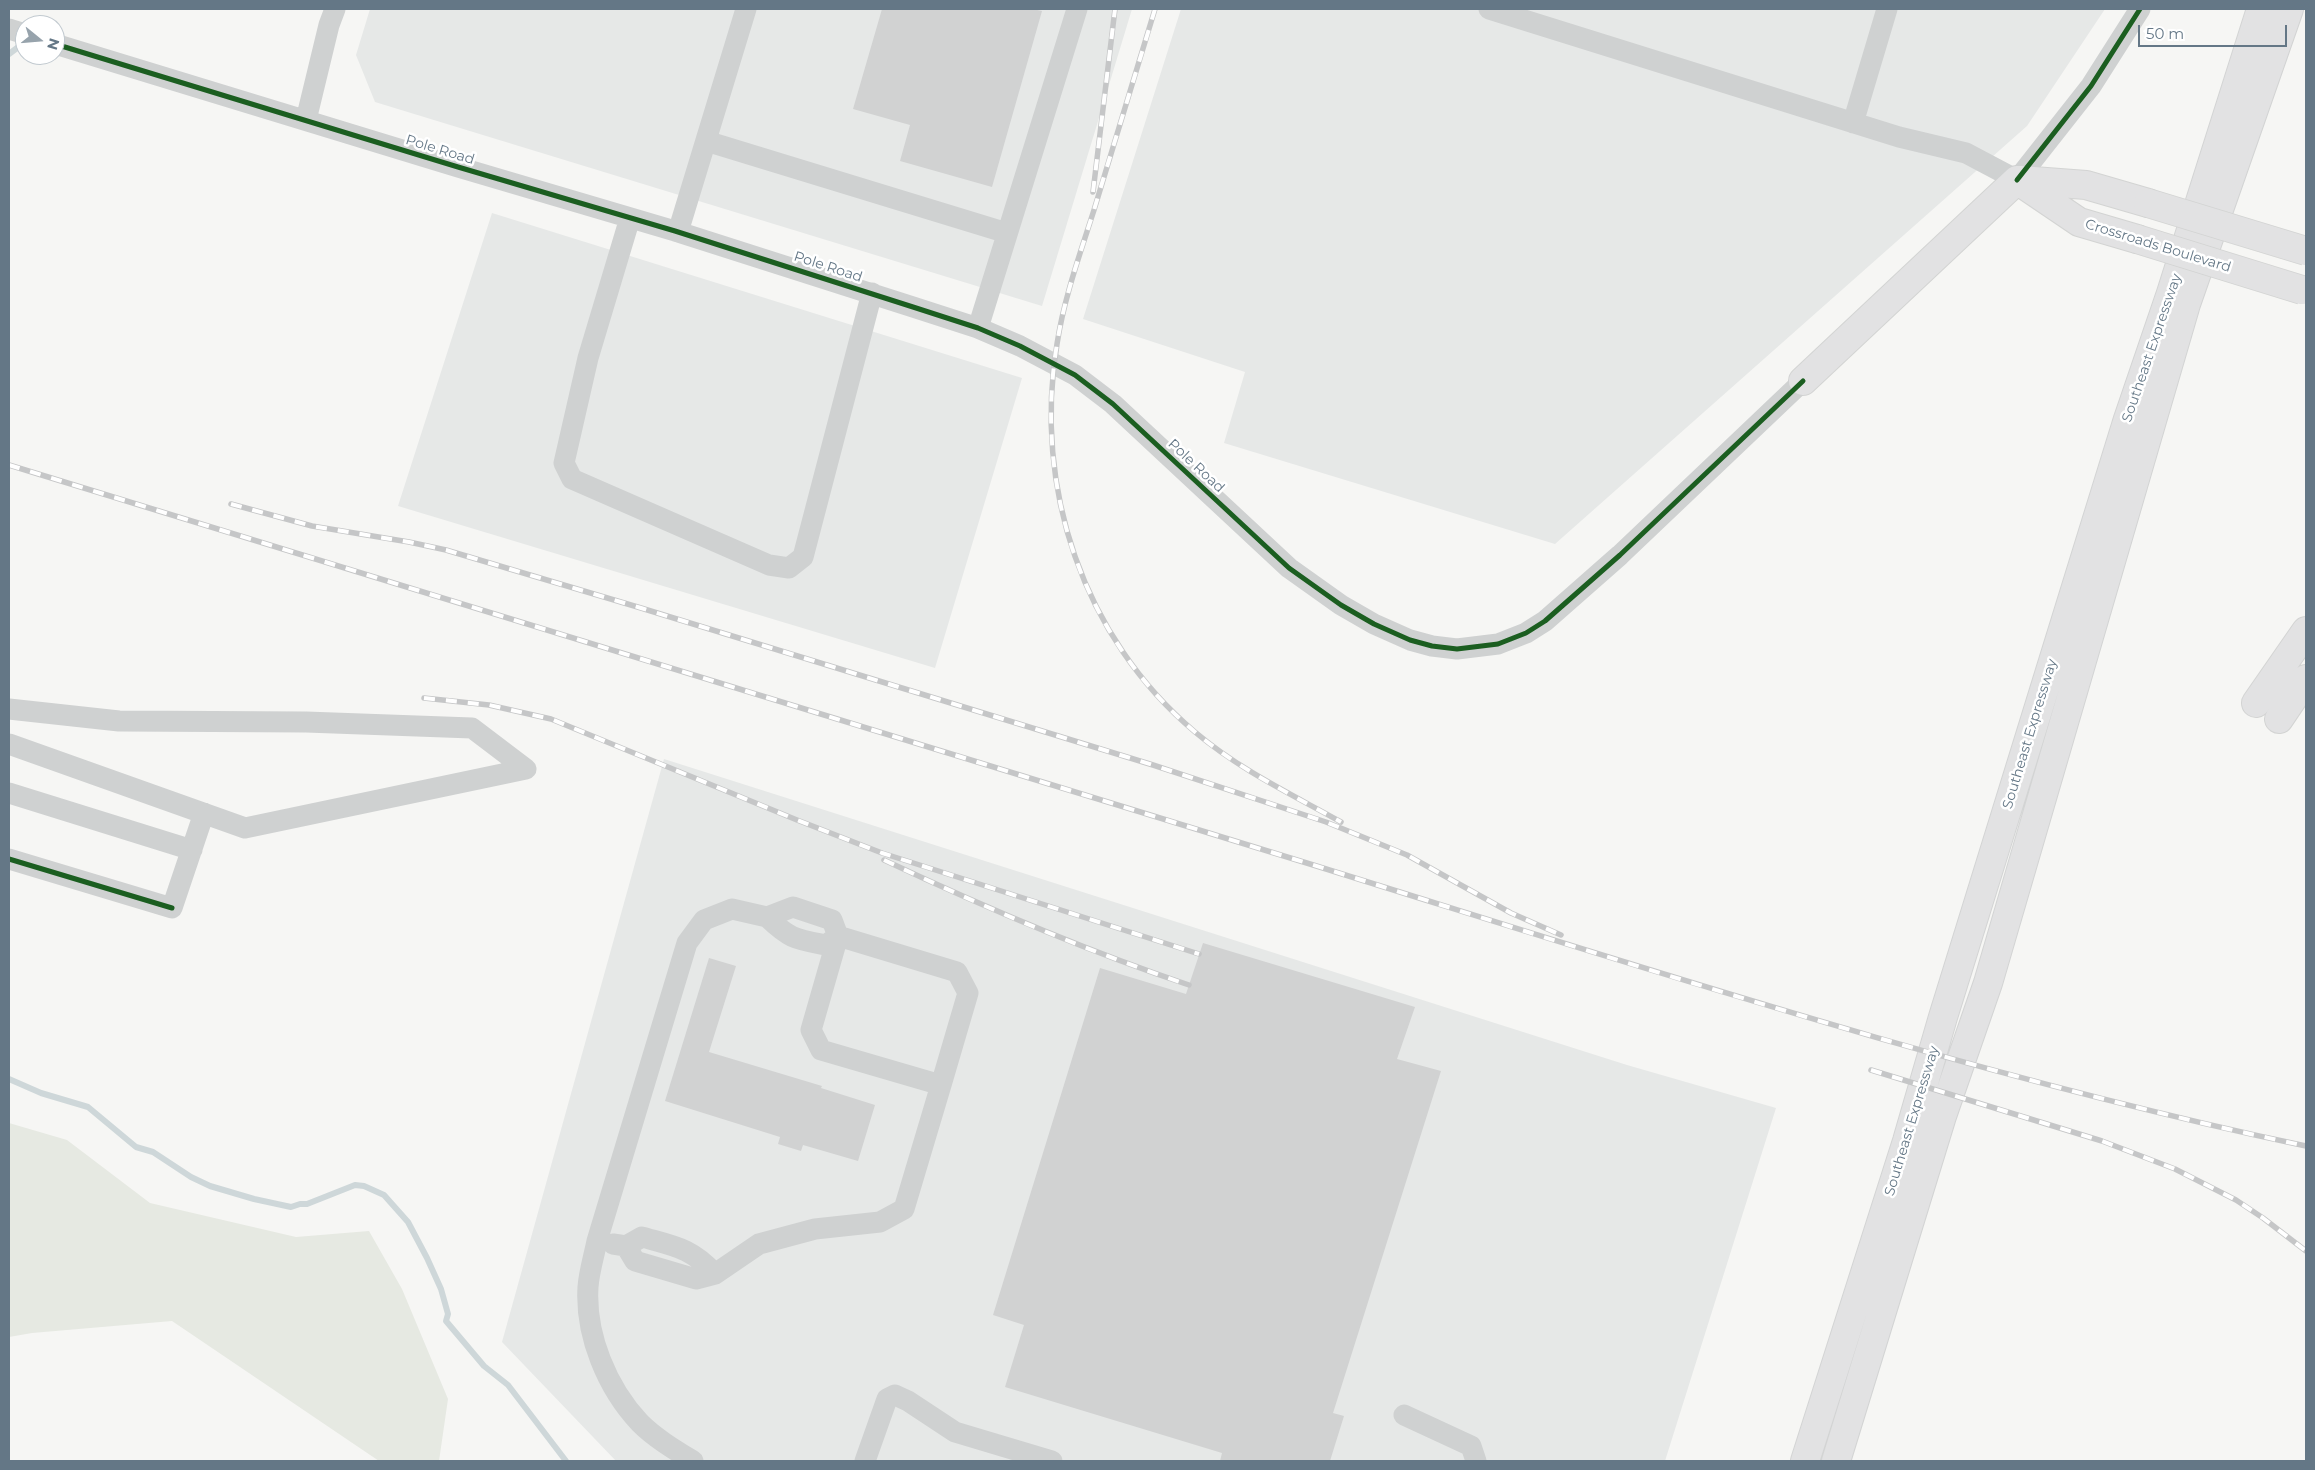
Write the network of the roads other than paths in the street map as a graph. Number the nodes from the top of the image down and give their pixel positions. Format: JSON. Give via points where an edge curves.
{"nodes":[{"id":1,"x":335,"y":9,"type":"edge"},
{"id":2,"x":746,"y":9,"type":"edge"},
{"id":3,"x":1077,"y":9,"type":"edge"},
{"id":4,"x":1489,"y":9,"type":"edge"},
{"id":5,"x":1887,"y":9,"type":"edge"},
{"id":6,"x":2140,"y":9,"type":"edge"},
{"id":7,"x":2289,"y":9,"type":"edge"},
{"id":8,"x":2260,"y":12,"type":"edge"},
{"id":9,"x":65,"y":47,"type":"edge"},
{"id":10,"x":306,"y":120,"type":"junction"},
{"id":11,"x":1854,"y":122,"type":"junction"},
{"id":12,"x":706,"y":141,"type":"junction"},
{"id":13,"x":2018,"y":180,"type":"junction"},
{"id":14,"x":630,"y":218,"type":"junction"},
{"id":15,"x":678,"y":232,"type":"junction"},
{"id":16,"x":1007,"y":234,"type":"junction"},
{"id":17,"x":2306,"y":250,"type":"edge"},
{"id":18,"x":2304,"y":290,"type":"edge"},
{"id":19,"x":872,"y":293,"type":"junction"},
{"id":20,"x":978,"y":328,"type":"junction"},
{"id":21,"x":1804,"y":381,"type":"joint"},
{"id":22,"x":2306,"y":632,"type":"edge"},
{"id":23,"x":2306,"y":679,"type":"edge"},
{"id":24,"x":2256,"y":703,"type":"dead end"},
{"id":25,"x":9,"y":709,"type":"edge"},
{"id":26,"x":2279,"y":719,"type":"dead end"},
{"id":27,"x":9,"y":744,"type":"edge"},
{"id":28,"x":9,"y":793,"type":"edge"},
{"id":29,"x":204,"y":813,"type":"junction"},
{"id":30,"x":192,"y":850,"type":"junction"},
{"id":31,"x":9,"y":859,"type":"edge"},
{"id":32,"x":767,"y":916,"type":"junction"},
{"id":33,"x":838,"y":936,"type":"junction"},
{"id":34,"x":941,"y":1085,"type":"junction"},
{"id":35,"x":597,"y":1242,"type":"junction"},
{"id":36,"x":1404,"y":1415,"type":"dead end"},
{"id":37,"x":693,"y":1461,"type":"edge"},
{"id":38,"x":865,"y":1461,"type":"edge"},
{"id":39,"x":1052,"y":1461,"type":"edge"},
{"id":40,"x":1476,"y":1461,"type":"edge"},
{"id":41,"x":1805,"y":1461,"type":"edge"},
{"id":42,"x":1836,"y":1461,"type":"edge"}],
"edges":[{"from":1,"to":10,"type":"street"},
{"from":2,"to":12,"type":"street"},
{"from":3,"to":16,"type":"street"},
{"from":4,"to":11,"type":"street"},
{"from":5,"to":11,"type":"street"},
{"from":6,"to":13,"type":"street","via":[[2091,86]]},
{"from":7,"to":42,"type":"main road","name":"Southeast Expressway","via":[[2186,304],[1988,983],[1942,1116]]},
{"from":8,"to":41,"type":"main road","name":"Southeast Expressway","via":[[2125,428],[1907,1141]]},
{"from":9,"to":10,"type":"street","name":"Pole Road"},
{"from":10,"to":14,"type":"street","name":"Pole Road"},
{"from":11,"to":13,"type":"street","via":[[1898,137],[1966,153]]},
{"from":12,"to":15,"type":"street"},
{"from":12,"to":16,"type":"street"},
{"from":13,"to":17,"type":"main road","bridge":true,"via":[[2086,185]]},
{"from":13,"to":18,"type":"main road","name":"Crossroads Boulevard","bridge":true,"via":[[2079,222]]},
{"from":13,"to":21,"type":"main road"},
{"from":14,"to":15,"type":"street","name":"Pole Road"},
{"from":14,"to":19,"type":"street","via":[[588,358],[564,463],[572,479],[769,565],[789,568],[803,556]]},
{"from":15,"to":19,"type":"street","name":"Pole Road"},
{"from":16,"to":20,"type":"street"},
{"from":19,"to":20,"type":"street","name":"Pole Road"},
{"from":20,"to":21,"type":"street","name":"Pole Road","via":[[1039,354],[1075,375],[1113,404],[1289,568],[1341,605],[1410,640],[1457,649],[1498,644],[1526,634],[1561,609]]},
{"from":22,"to":24,"type":"main road"},
{"from":23,"to":26,"type":"main road"},
{"from":25,"to":29,"type":"street","via":[[119,721],[306,722],[472,728],[526,770],[245,828]]},
{"from":27,"to":29,"type":"street"},
{"from":28,"to":30,"type":"street"},
{"from":29,"to":30,"type":"street"},
{"from":30,"to":31,"type":"street","via":[[172,908]]},
{"from":32,"to":33,"type":"street","via":[[786,935],[802,941],[826,945]]},
{"from":32,"to":33,"type":"street","via":[[793,907],[832,920]]},
{"from":32,"to":35,"type":"street","via":[[732,909],[704,920],[687,943]]},
{"from":33,"to":34,"type":"street","via":[[957,972],[968,993]]},
{"from":33,"to":34,"type":"street","via":[[811,1030],[821,1050]]},
{"from":34,"to":35,"type":"street","via":[[904,1209],[880,1222],[814,1229],[759,1244],[715,1274],[696,1279],[635,1261],[626,1246]]},
{"from":35,"to":37,"type":"street","via":[[588,1286],[590,1323],[601,1361],[619,1396],[641,1424]]},
{"from":36,"to":40,"type":"street","via":[[1472,1446]]},
{"from":38,"to":39,"type":"street","via":[[880,1414],[887,1399],[895,1395],[955,1432]]}]}
